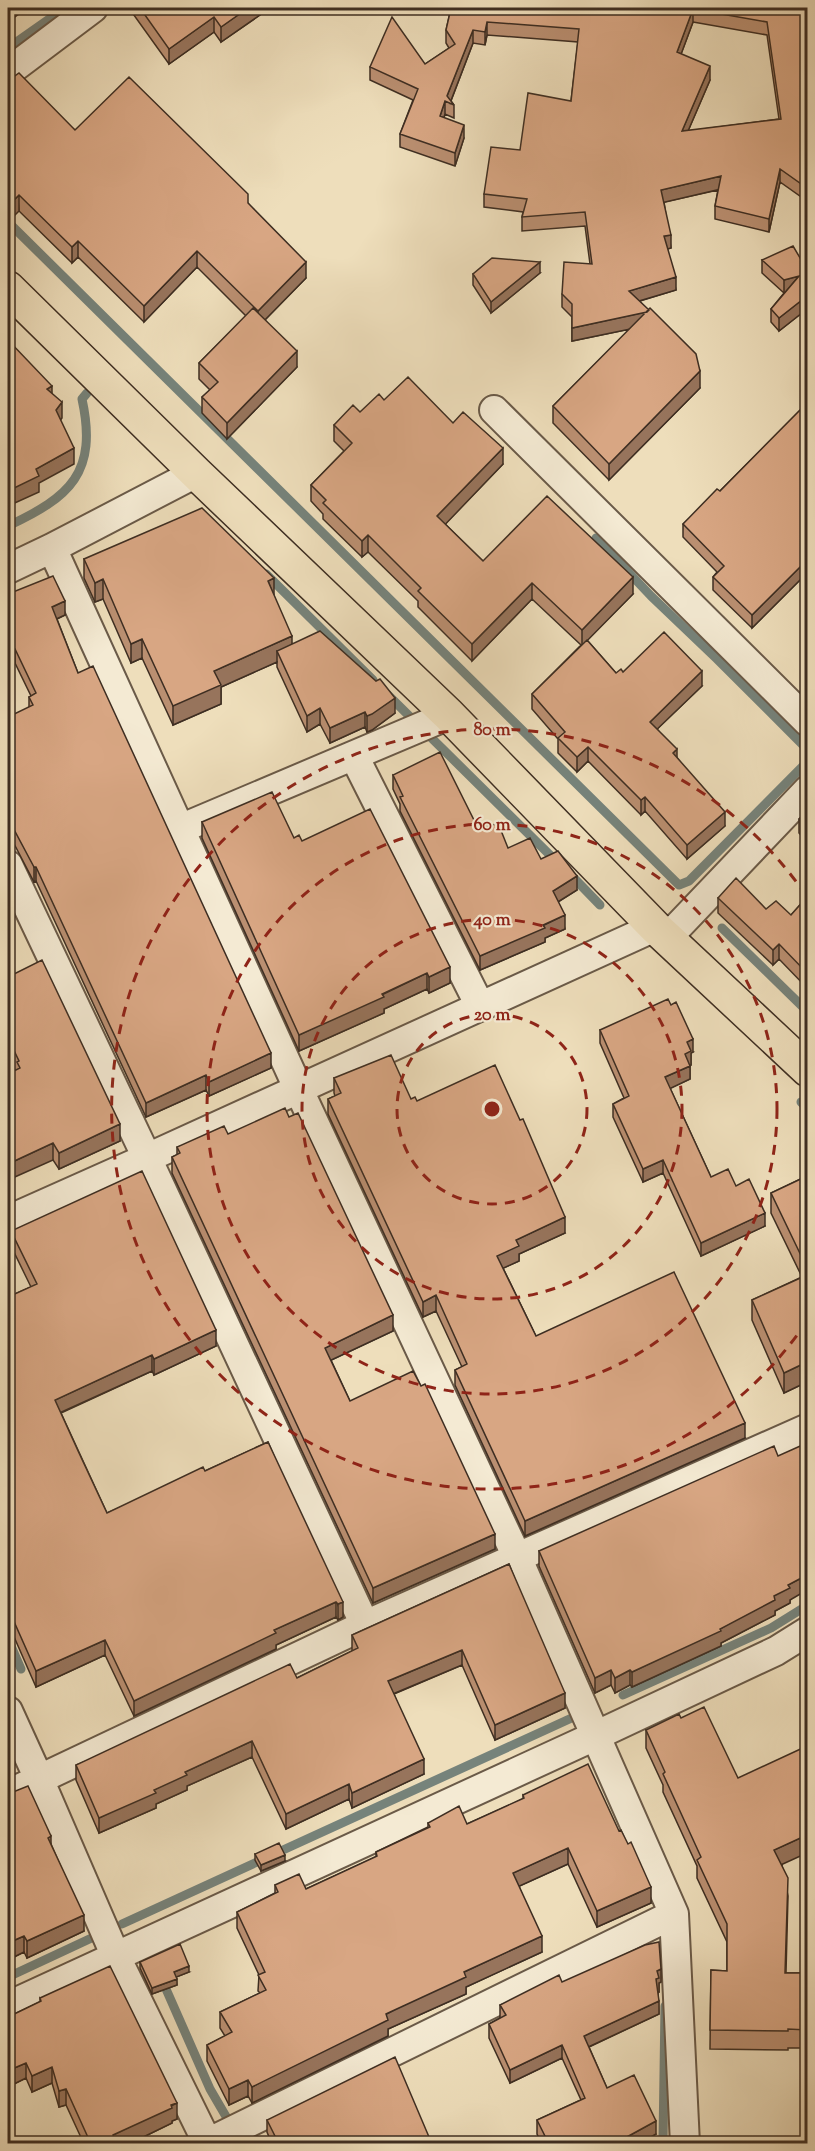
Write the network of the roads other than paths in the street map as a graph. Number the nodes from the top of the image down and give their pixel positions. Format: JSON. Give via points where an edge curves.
{"nodes":[{"id":1,"x":93,"y":8,"type":"edge"},
{"id":2,"x":8,"y":72,"type":"edge"},
{"id":3,"x":8,"y":288,"type":"edge"},
{"id":4,"x":494,"y":410,"type":"dead end"},
{"id":5,"x":195,"y":473,"type":"junction"},
{"id":6,"x":52,"y":548,"type":"junction"},
{"id":7,"x":8,"y":569,"type":"edge"},
{"id":8,"x":449,"y":715,"type":"junction"},
{"id":9,"x":807,"y":722,"type":"edge"},
{"id":10,"x":354,"y":756,"type":"junction"},
{"id":11,"x":807,"y":790,"type":"edge"},
{"id":12,"x":180,"y":829,"type":"junction"},
{"id":13,"x":8,"y":865,"type":"edge"},
{"id":14,"x":661,"y":932,"type":"junction"},
{"id":15,"x":480,"y":1006,"type":"junction"},
{"id":16,"x":807,"y":1070,"type":"edge"},
{"id":17,"x":298,"y":1088,"type":"junction"},
{"id":18,"x":147,"y":1158,"type":"junction"},
{"id":19,"x":8,"y":1220,"type":"edge"},
{"id":20,"x":807,"y":1428,"type":"edge"},
{"id":21,"x":517,"y":1557,"type":"junction"},
{"id":22,"x":365,"y":1626,"type":"junction"},
{"id":23,"x":807,"y":1631,"type":"edge"},
{"id":24,"x":8,"y":1711,"type":"edge"},
{"id":25,"x":595,"y":1736,"type":"junction"},
{"id":26,"x":39,"y":1779,"type":"junction"},
{"id":27,"x":8,"y":1794,"type":"edge"},
{"id":28,"x":674,"y":1914,"type":"junction"},
{"id":29,"x":116,"y":1957,"type":"junction"},
{"id":30,"x":8,"y":2006,"type":"edge"},
{"id":31,"x":207,"y":2143,"type":"edge"},
{"id":32,"x":684,"y":2144,"type":"edge"}],
"edges":[{"from":1,"to":2,"type":"street"},
{"from":3,"to":5,"type":"main road"},
{"from":4,"to":9,"type":"street"},
{"from":5,"to":6,"type":"street"},
{"from":5,"to":8,"type":"main road"},
{"from":6,"to":7,"type":"street"},
{"from":6,"to":12,"type":"street"},
{"from":8,"to":10,"type":"street"},
{"from":8,"to":14,"type":"main road"},
{"from":10,"to":12,"type":"street"},
{"from":10,"to":15,"type":"street"},
{"from":11,"to":14,"type":"street"},
{"from":12,"to":17,"type":"street"},
{"from":13,"to":18,"type":"street"},
{"from":14,"to":15,"type":"street"},
{"from":14,"to":16,"type":"main road"},
{"from":15,"to":17,"type":"street"},
{"from":17,"to":18,"type":"street"},
{"from":17,"to":21,"type":"street"},
{"from":18,"to":19,"type":"street"},
{"from":18,"to":22,"type":"street"},
{"from":20,"to":21,"type":"street"},
{"from":21,"to":22,"type":"street"},
{"from":21,"to":25,"type":"street"},
{"from":22,"to":26,"type":"street"},
{"from":23,"to":25,"type":"street","via":[[776,1651]]},
{"from":24,"to":26,"type":"street"},
{"from":25,"to":28,"type":"street"},
{"from":25,"to":29,"type":"street"},
{"from":26,"to":27,"type":"street"},
{"from":26,"to":29,"type":"street"},
{"from":28,"to":31,"type":"street"},
{"from":28,"to":32,"type":"street"},
{"from":29,"to":30,"type":"street"},
{"from":29,"to":31,"type":"street"}]}
